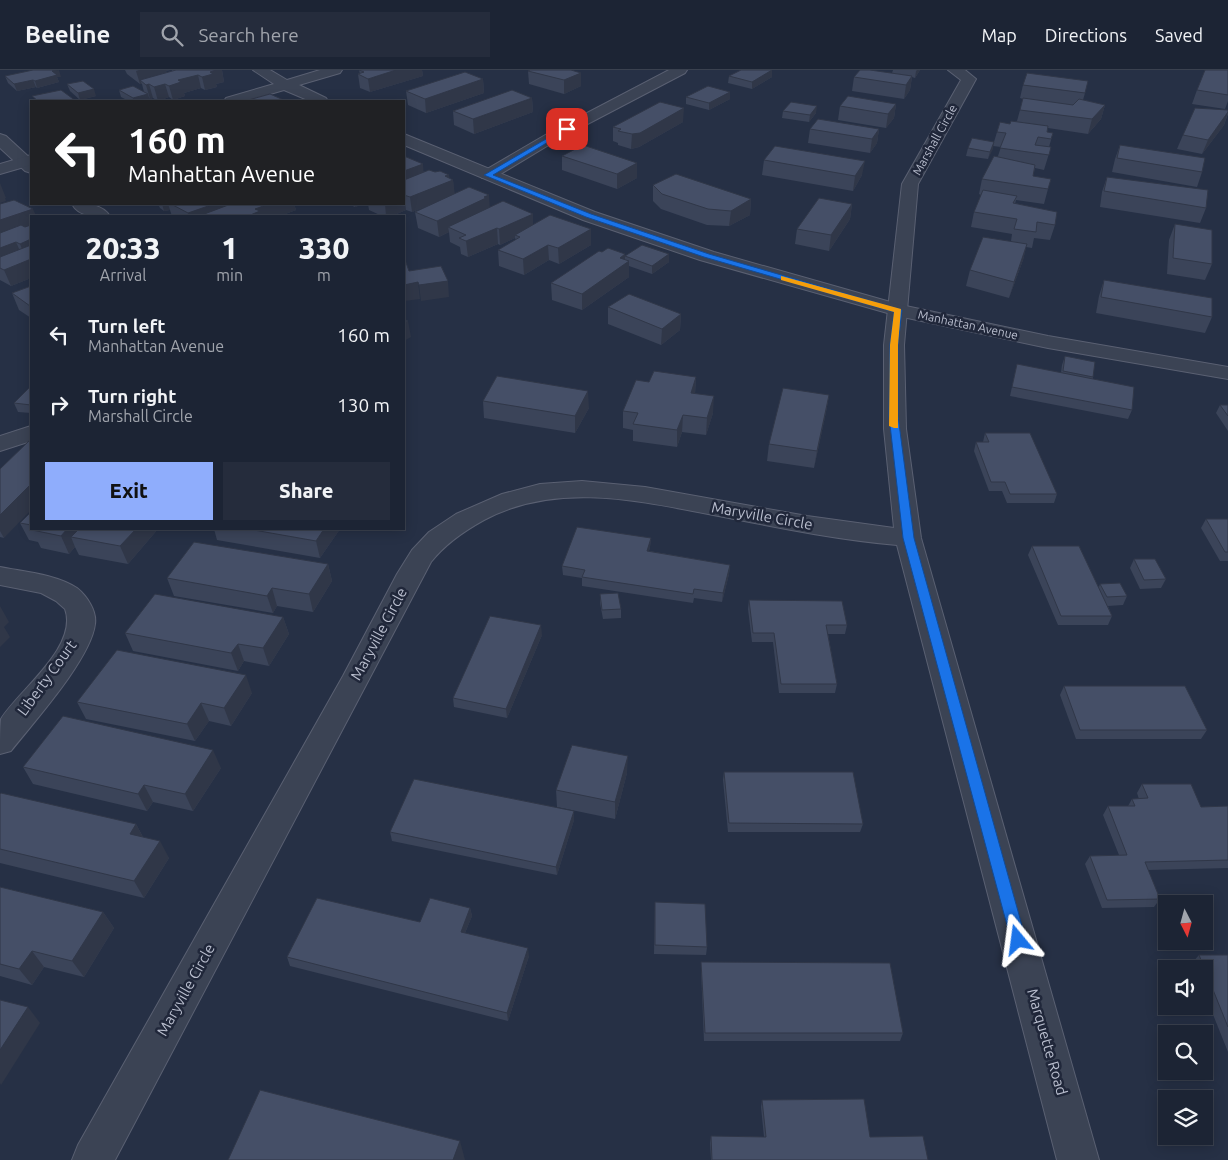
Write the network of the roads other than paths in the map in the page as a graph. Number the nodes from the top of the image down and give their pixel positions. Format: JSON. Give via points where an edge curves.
{"nodes":[{"id":1,"x":260,"y":70,"type":"edge"},
{"id":2,"x":335,"y":70,"type":"edge"},
{"id":3,"x":680,"y":70,"type":"edge"},
{"id":4,"x":955,"y":70,"type":"edge"},
{"id":5,"x":286,"y":85,"type":"junction"},
{"id":6,"x":234,"y":100,"type":"edge"},
{"id":7,"x":319,"y":100,"type":"edge"},
{"id":8,"x":0,"y":139,"type":"edge"},
{"id":9,"x":405,"y":139,"type":"edge"},
{"id":10,"x":29,"y":164,"type":"edge"},
{"id":11,"x":0,"y":170,"type":"edge"},
{"id":12,"x":488,"y":175,"type":"junction"},
{"id":13,"x":82,"y":205,"type":"edge"},
{"id":14,"x":99,"y":215,"type":"edge"},
{"id":15,"x":898,"y":310,"type":"junction"},
{"id":16,"x":1228,"y":373,"type":"edge"},
{"id":17,"x":30,"y":434,"type":"edge"},
{"id":18,"x":1,"y":441,"type":"edge"},
{"id":19,"x":908,"y":538,"type":"junction"},
{"id":20,"x":0,"y":576,"type":"edge"},
{"id":21,"x":0,"y":742,"type":"edge"},
{"id":22,"x":93,"y":1160,"type":"edge"},
{"id":23,"x":1078,"y":1160,"type":"edge"}],
"edges":[{"from":1,"to":5,"type":"street"},
{"from":2,"to":5,"type":"street"},
{"from":3,"to":12,"type":"street","via":[[552,137]]},
{"from":4,"to":15,"type":"street","name":"Marshall Circle","via":[[969,78],[910,184]]},
{"from":5,"to":6,"type":"street"},
{"from":5,"to":7,"type":"street"},
{"from":8,"to":10,"type":"street"},
{"from":9,"to":12,"type":"street","name":"Manhattan Avenue"},
{"from":10,"to":11,"type":"street"},
{"from":12,"to":15,"type":"street","name":"Manhattan Avenue","via":[[589,216],[707,256]]},
{"from":13,"to":14,"type":"street"},
{"from":15,"to":16,"type":"street","name":"Manhattan Avenue","via":[[1048,342]]},
{"from":15,"to":19,"type":"street","name":"Marquette Road","via":[[894,345],[894,416]]},
{"from":17,"to":18,"type":"street"},
{"from":19,"to":22,"type":"street","name":"Maryville Circle","via":[[782,520],[627,491],[592,488],[563,489],[515,498],[487,509],[448,531],[429,547],[414,568]]},
{"from":19,"to":23,"type":"street","name":"Marquette Road"},
{"from":20,"to":21,"type":"street","name":"Liberty Court","via":[[48,586],[67,594],[81,613],[81,626],[74,647]]}]}
